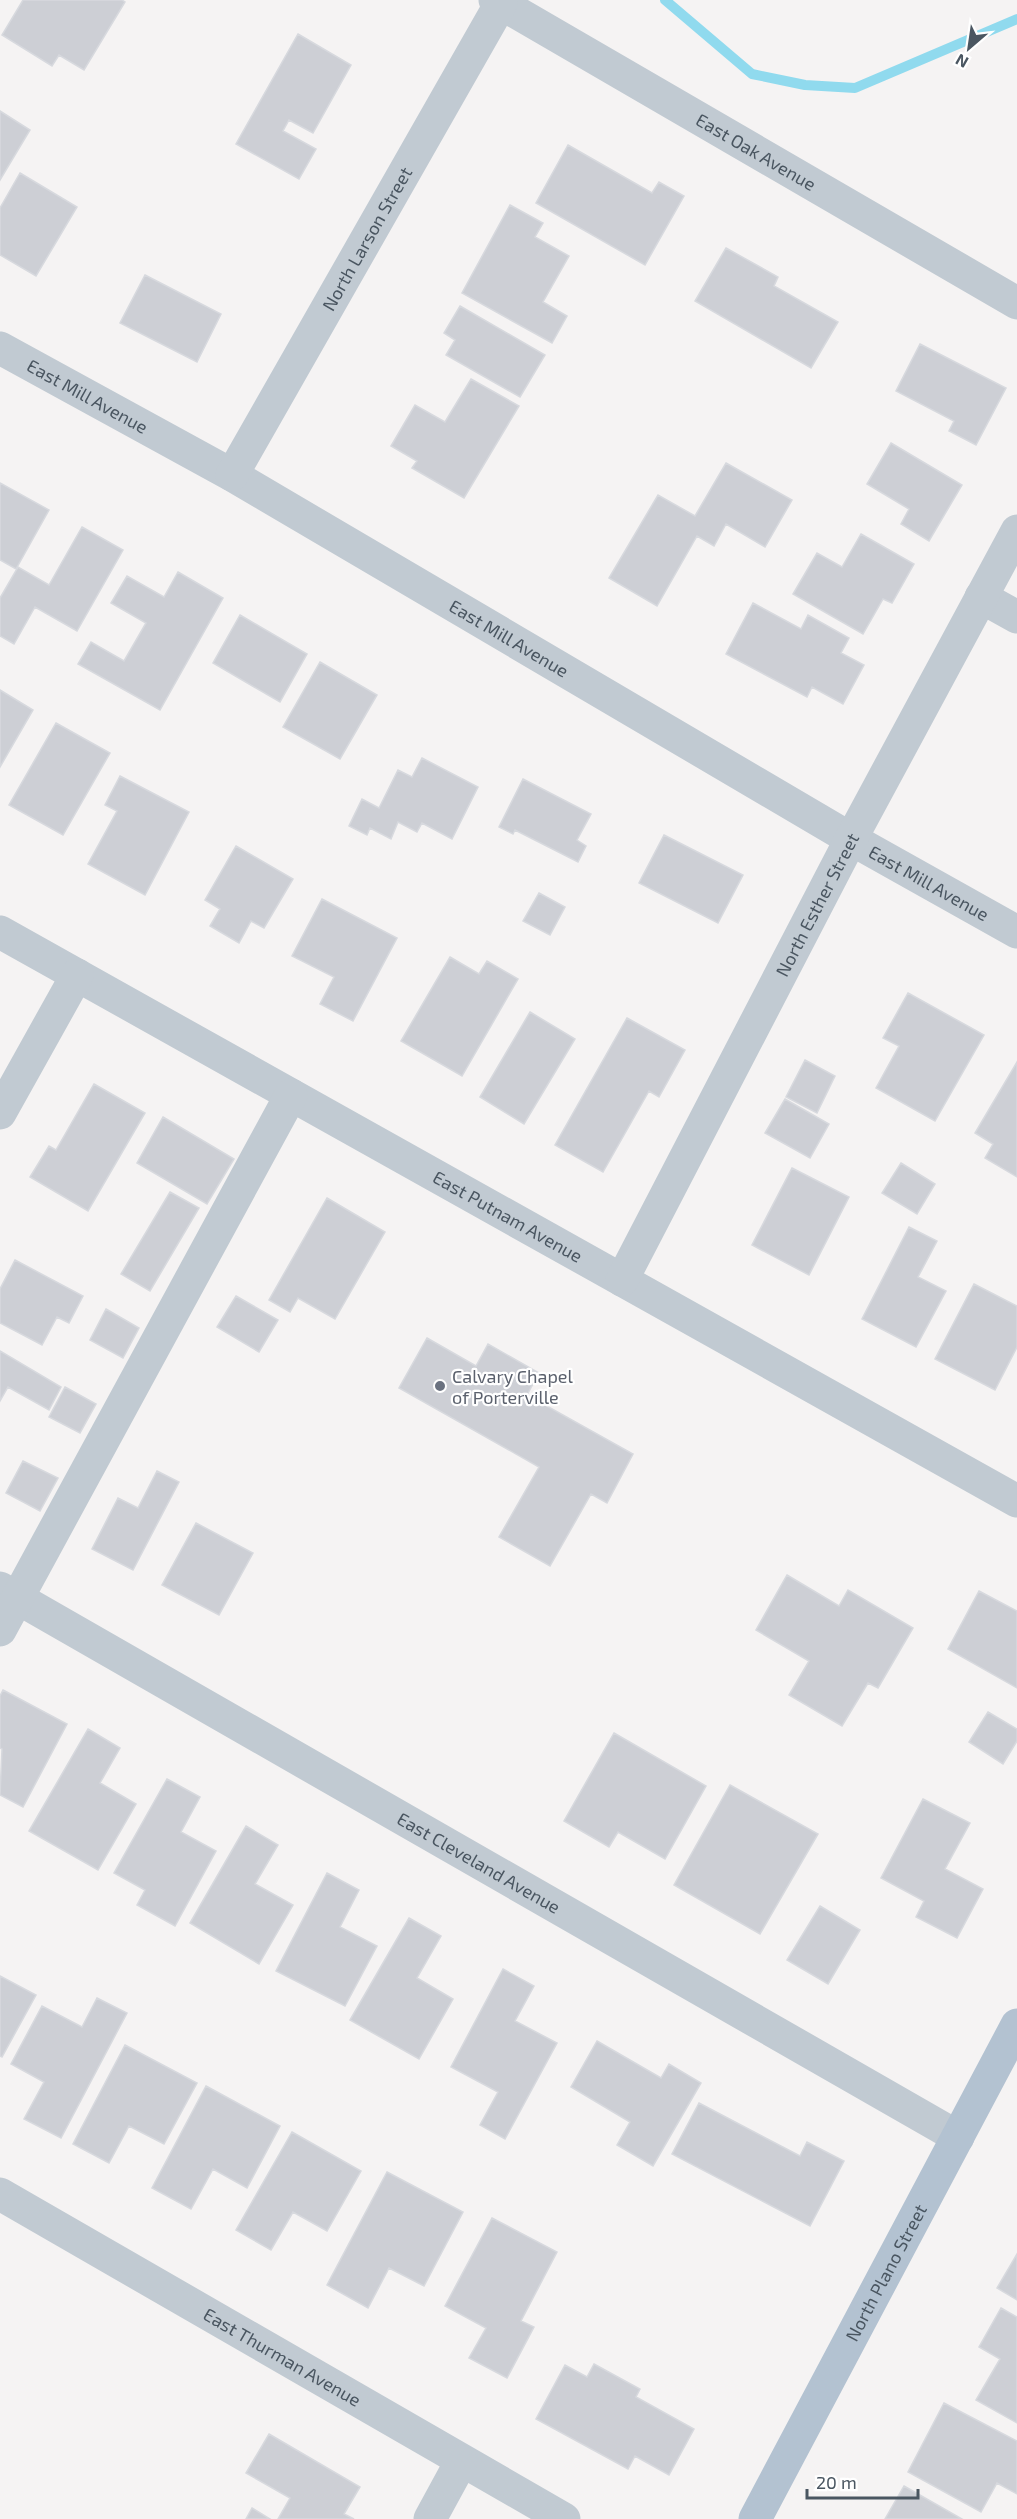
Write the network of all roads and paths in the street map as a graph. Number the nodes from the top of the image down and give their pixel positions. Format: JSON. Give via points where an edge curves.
{"nodes":[{"id":1,"x":498,"y":2,"type":"edge"},
{"id":2,"x":1017,"y":303,"type":"edge"},
{"id":3,"x":0,"y":348,"type":"edge"},
{"id":4,"x":232,"y":475,"type":"junction"},
{"id":5,"x":1017,"y":531,"type":"edge"},
{"id":6,"x":981,"y":597,"type":"junction"},
{"id":7,"x":1017,"y":617,"type":"edge"},
{"id":8,"x":851,"y":839,"type":"junction"},
{"id":9,"x":0,"y":932,"type":"edge"},
{"id":10,"x":1017,"y":932,"type":"edge"},
{"id":11,"x":77,"y":975,"type":"junction"},
{"id":12,"x":291,"y":1095,"type":"junction"},
{"id":13,"x":0,"y":1113,"type":"edge"},
{"id":14,"x":622,"y":1280,"type":"junction"},
{"id":15,"x":1017,"y":1501,"type":"edge"},
{"id":16,"x":9,"y":1593,"type":"edge"},
{"id":17,"x":0,"y":1630,"type":"edge"},
{"id":18,"x":1017,"y":2025,"type":"edge"},
{"id":19,"x":958,"y":2137,"type":"junction"},
{"id":20,"x":0,"y":2194,"type":"edge"},
{"id":21,"x":461,"y":2462,"type":"junction"},
{"id":22,"x":430,"y":2519,"type":"edge"},
{"id":23,"x":564,"y":2519,"type":"edge"},
{"id":24,"x":755,"y":2519,"type":"edge"}],
"edges":[{"from":1,"to":2,"type":"street","name":"East Oak Avenue"},
{"from":1,"to":4,"type":"street","name":"North Larson Street"},
{"from":3,"to":4,"type":"street","name":"East Mill Avenue"},
{"from":4,"to":8,"type":"street","name":"East Mill Avenue"},
{"from":5,"to":6,"type":"street","name":"North Esther Street"},
{"from":6,"to":7,"type":"street"},
{"from":6,"to":8,"type":"street","name":"North Esther Street"},
{"from":8,"to":10,"type":"street","name":"East Mill Avenue"},
{"from":8,"to":14,"type":"street","name":"North Esther Street"},
{"from":9,"to":11,"type":"street","name":"East Putnam Avenue"},
{"from":11,"to":12,"type":"street","name":"East Putnam Avenue"},
{"from":11,"to":13,"type":"street"},
{"from":12,"to":14,"type":"street","name":"East Putnam Avenue"},
{"from":12,"to":16,"type":"street"},
{"from":14,"to":15,"type":"street","name":"East Putnam Avenue"},
{"from":16,"to":17,"type":"street"},
{"from":16,"to":19,"type":"street","name":"East Cleveland Avenue"},
{"from":18,"to":19,"type":"main road","name":"North Plano Street"},
{"from":19,"to":24,"type":"main road","name":"North Plano Street"},
{"from":20,"to":21,"type":"street","name":"East Thurman Avenue"},
{"from":21,"to":22,"type":"street"},
{"from":21,"to":23,"type":"street","name":"East Thurman Avenue"}]}
